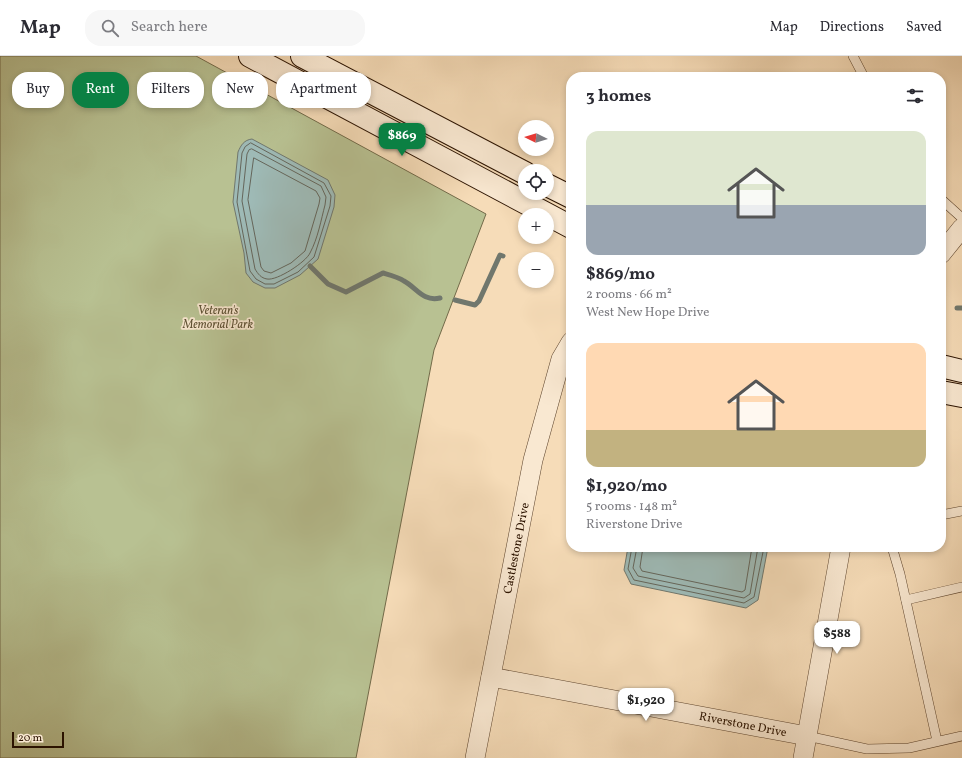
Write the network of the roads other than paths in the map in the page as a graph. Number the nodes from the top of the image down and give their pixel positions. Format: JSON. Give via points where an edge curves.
{"nodes":[{"id":1,"x":250,"y":56,"type":"edge"},
{"id":2,"x":302,"y":56,"type":"edge"},
{"id":3,"x":853,"y":56,"type":"edge"},
{"id":4,"x":861,"y":72,"type":"edge"},
{"id":5,"x":518,"y":169,"type":"edge"},
{"id":6,"x":554,"y":188,"type":"edge"},
{"id":7,"x":566,"y":194,"type":"edge"},
{"id":8,"x":946,"y":204,"type":"edge"},
{"id":9,"x":962,"y":218,"type":"edge"},
{"id":10,"x":566,"y":224,"type":"edge"},
{"id":11,"x":962,"y":228,"type":"edge"},
{"id":12,"x":946,"y":248,"type":"edge"},
{"id":13,"x":566,"y":350,"type":"edge"},
{"id":14,"x":946,"y":367,"type":"edge"},
{"id":15,"x":962,"y":371,"type":"edge"},
{"id":16,"x":946,"y":393,"type":"edge"},
{"id":17,"x":962,"y":396,"type":"edge"},
{"id":18,"x":962,"y":511,"type":"edge"},
{"id":19,"x":946,"y":514,"type":"edge"},
{"id":20,"x":839,"y":552,"type":"edge"},
{"id":21,"x":893,"y":552,"type":"edge"},
{"id":22,"x":962,"y":587,"type":"edge"},
{"id":23,"x":906,"y":600,"type":"junction"},
{"id":24,"x":491,"y":676,"type":"junction"},
{"id":25,"x":807,"y":736,"type":"junction"},
{"id":26,"x":962,"y":736,"type":"edge"},
{"id":27,"x":937,"y":741,"type":"junction"},
{"id":28,"x":475,"y":758,"type":"edge"},
{"id":29,"x":803,"y":758,"type":"edge"}],
"edges":[{"from":1,"to":10,"type":"main road"},
{"from":2,"to":5,"type":"main road"},
{"from":3,"to":4,"type":"lane"},
{"from":6,"to":7,"type":"main road"},
{"from":8,"to":9,"type":"lane"},
{"from":11,"to":12,"type":"street"},
{"from":13,"to":24,"type":"street","name":"Castlestone Drive","via":[[561,359],[534,460]]},
{"from":14,"to":15,"type":"main road"},
{"from":16,"to":17,"type":"main road"},
{"from":18,"to":19,"type":"lane"},
{"from":20,"to":25,"type":"street"},
{"from":21,"to":23,"type":"lane"},
{"from":22,"to":23,"type":"lane"},
{"from":23,"to":27,"type":"lane"},
{"from":24,"to":25,"type":"street","name":"Riverstone Drive"},
{"from":24,"to":28,"type":"street","name":"Castlestone Drive"},
{"from":25,"to":27,"type":"lane","via":[[867,749],[909,748]]},
{"from":25,"to":29,"type":"street"},
{"from":26,"to":27,"type":"lane"}]}
